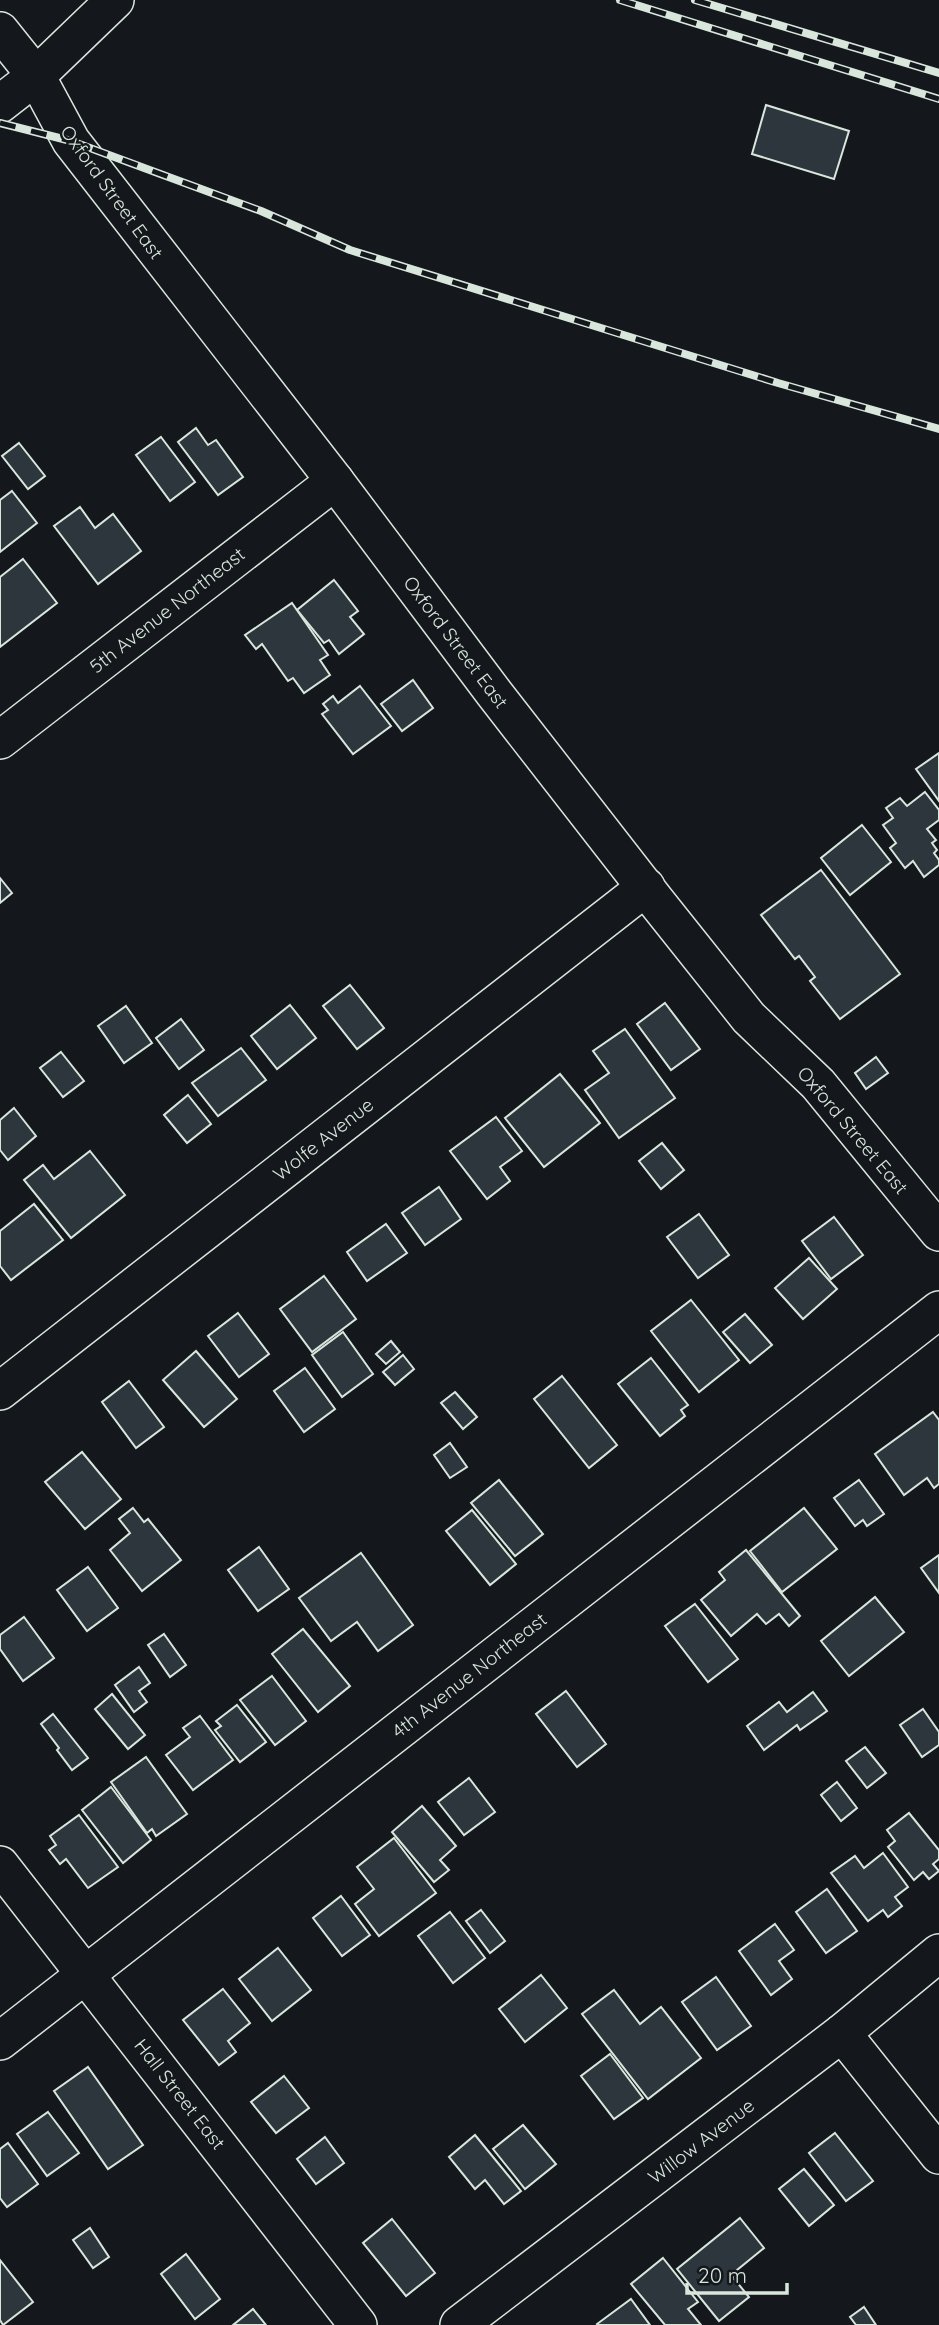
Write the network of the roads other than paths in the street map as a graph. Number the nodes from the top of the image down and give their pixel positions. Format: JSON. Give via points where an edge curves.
{"nodes":[{"id":1,"x":115,"y":0,"type":"edge"},
{"id":2,"x":0,"y":31,"type":"edge"},
{"id":3,"x":36,"y":76,"type":"junction"},
{"id":4,"x":0,"y":104,"type":"edge"},
{"id":5,"x":335,"y":481,"type":"junction"},
{"id":6,"x":0,"y":740,"type":"edge"},
{"id":7,"x":646,"y":887,"type":"junction"},
{"id":8,"x":939,"y":1232,"type":"edge"},
{"id":9,"x":939,"y":1310,"type":"edge"},
{"id":10,"x":0,"y":1391,"type":"edge"},
{"id":11,"x":0,"y":1865,"type":"edge"},
{"id":12,"x":939,"y":1953,"type":"edge"},
{"id":13,"x":85,"y":1973,"type":"junction"},
{"id":14,"x":842,"y":2033,"type":"junction"},
{"id":15,"x":0,"y":2041,"type":"edge"},
{"id":16,"x":939,"y":2155,"type":"edge"},
{"id":17,"x":358,"y":2325,"type":"edge"},
{"id":18,"x":459,"y":2325,"type":"edge"}],
"edges":[{"from":1,"to":3,"type":"street"},
{"from":2,"to":3,"type":"street","name":"Oxford Street East"},
{"from":3,"to":4,"type":"street"},
{"from":3,"to":5,"type":"street","name":"Oxford Street East","via":[[71,141]]},
{"from":5,"to":6,"type":"street","name":"5th Avenue Northeast"},
{"from":5,"to":7,"type":"street","name":"Oxford Street East"},
{"from":7,"to":8,"type":"street","name":"Oxford Street East","via":[[749,1018],[818,1084]]},
{"from":7,"to":10,"type":"street","name":"Wolfe Avenue"},
{"from":9,"to":13,"type":"street","name":"4th Avenue Northeast"},
{"from":11,"to":13,"type":"street","name":"Hall Street East"},
{"from":12,"to":14,"type":"street","name":"Willow Avenue"},
{"from":13,"to":15,"type":"street","name":"4th Avenue Northeast"},
{"from":13,"to":17,"type":"street","name":"Hall Street East"},
{"from":14,"to":16,"type":"street"},
{"from":14,"to":18,"type":"street","name":"Willow Avenue"}]}
